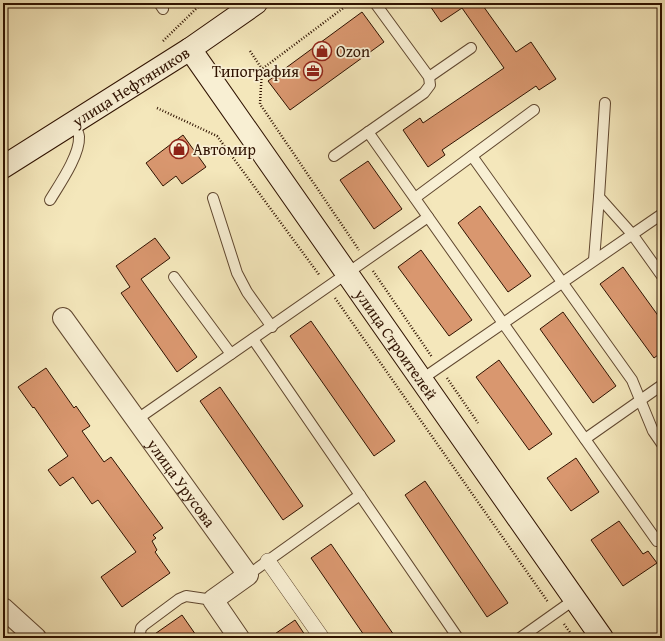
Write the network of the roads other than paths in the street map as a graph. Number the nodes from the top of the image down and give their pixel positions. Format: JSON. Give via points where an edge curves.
{"nodes":[{"id":1,"x":256,"y":3,"type":"edge"},
{"id":2,"x":375,"y":3,"type":"edge"},
{"id":3,"x":471,"y":48,"type":"dead end"},
{"id":4,"x":190,"y":49,"type":"junction"},
{"id":5,"x":429,"y":77,"type":"junction"},
{"id":6,"x":605,"y":103,"type":"dead end"},
{"id":7,"x":534,"y":110,"type":"dead end"},
{"id":8,"x":74,"y":122,"type":"junction"},
{"id":9,"x":368,"y":132,"type":"junction"},
{"id":10,"x":334,"y":156,"type":"dead end"},
{"id":11,"x":472,"y":156,"type":"junction"},
{"id":12,"x":3,"y":167,"type":"edge"},
{"id":13,"x":599,"y":196,"type":"junction"},
{"id":14,"x":214,"y":198,"type":"dead end"},
{"id":15,"x":415,"y":198,"type":"junction"},
{"id":16,"x":50,"y":200,"type":"dead end"},
{"id":17,"x":662,"y":214,"type":"edge"},
{"id":18,"x":428,"y":217,"type":"junction"},
{"id":19,"x":632,"y":234,"type":"junction"},
{"id":20,"x":594,"y":260,"type":"junction"},
{"id":21,"x":347,"y":273,"type":"junction"},
{"id":22,"x":662,"y":276,"type":"edge"},
{"id":23,"x":174,"y":277,"type":"dead end"},
{"id":24,"x":562,"y":282,"type":"junction"},
{"id":25,"x":63,"y":318,"type":"dead end"},
{"id":26,"x":503,"y":323,"type":"junction"},
{"id":27,"x":272,"y":327,"type":"junction"},
{"id":28,"x":253,"y":339,"type":"junction"},
{"id":29,"x":231,"y":354,"type":"junction"},
{"id":30,"x":431,"y":373,"type":"junction"},
{"id":31,"x":662,"y":385,"type":"edge"},
{"id":32,"x":641,"y":399,"type":"junction"},
{"id":33,"x":136,"y":420,"type":"junction"},
{"id":34,"x":585,"y":439,"type":"junction"},
{"id":35,"x":662,"y":444,"type":"edge"},
{"id":36,"x":360,"y":495,"type":"junction"},
{"id":37,"x":662,"y":539,"type":"edge"},
{"id":38,"x":268,"y":561,"type":"junction"},
{"id":39,"x":248,"y":575,"type":"junction"},
{"id":40,"x":575,"y":599,"type":"junction"},
{"id":41,"x":213,"y":600,"type":"junction"},
{"id":42,"x":3,"y":608,"type":"edge"},
{"id":43,"x":610,"y":634,"type":"edge"},
{"id":44,"x":36,"y":638,"type":"edge"},
{"id":45,"x":139,"y":638,"type":"edge"},
{"id":46,"x":239,"y":638,"type":"edge"},
{"id":47,"x":322,"y":638,"type":"edge"},
{"id":48,"x":458,"y":638,"type":"edge"},
{"id":49,"x":520,"y":638,"type":"edge"}],
"edges":[{"from":1,"to":4,"type":"main road","name":"улица Нефтяников"},
{"from":2,"to":5,"type":"lane"},
{"from":3,"to":5,"type":"lane"},
{"from":4,"to":8,"type":"main road","name":"улица Нефтяников"},
{"from":4,"to":21,"type":"main road","name":"улица Строителей"},
{"from":5,"to":9,"type":"lane","via":[[430,85],[424,93]]},
{"from":6,"to":13,"type":"lane"},
{"from":7,"to":11,"type":"lane"},
{"from":8,"to":12,"type":"main road","name":"улица Нефтяников"},
{"from":8,"to":16,"type":"lane","via":[[79,136],[78,148]]},
{"from":9,"to":10,"type":"lane"},
{"from":9,"to":15,"type":"lane"},
{"from":11,"to":15,"type":"lane"},
{"from":11,"to":24,"type":"lane"},
{"from":13,"to":19,"type":"lane"},
{"from":13,"to":20,"type":"lane"},
{"from":14,"to":27,"type":"lane","via":[[237,274]]},
{"from":15,"to":18,"type":"lane"},
{"from":17,"to":19,"type":"lane"},
{"from":18,"to":21,"type":"lane"},
{"from":18,"to":26,"type":"lane"},
{"from":19,"to":20,"type":"lane"},
{"from":19,"to":22,"type":"lane"},
{"from":20,"to":24,"type":"lane"},
{"from":21,"to":27,"type":"lane"},
{"from":21,"to":30,"type":"main road","name":"улица Строителей"},
{"from":23,"to":29,"type":"lane"},
{"from":24,"to":26,"type":"lane"},
{"from":24,"to":32,"type":"lane","via":[[632,380]]},
{"from":25,"to":33,"type":"street","name":"улица Урусова"},
{"from":26,"to":30,"type":"lane"},
{"from":26,"to":34,"type":"lane"},
{"from":27,"to":28,"type":"lane"},
{"from":28,"to":29,"type":"lane"},
{"from":28,"to":36,"type":"lane"},
{"from":29,"to":33,"type":"lane"},
{"from":30,"to":40,"type":"main road","name":"улица Строителей"},
{"from":31,"to":32,"type":"lane"},
{"from":32,"to":34,"type":"lane"},
{"from":32,"to":35,"type":"lane","via":[[653,431]]},
{"from":33,"to":39,"type":"street","name":"улица Урусова"},
{"from":34,"to":37,"type":"lane","via":[[657,541]]},
{"from":36,"to":38,"type":"lane"},
{"from":36,"to":48,"type":"lane"},
{"from":38,"to":39,"type":"lane"},
{"from":38,"to":47,"type":"street"},
{"from":39,"to":41,"type":"street"},
{"from":40,"to":43,"type":"main road","name":"улица Строителей"},
{"from":40,"to":49,"type":"lane"},
{"from":41,"to":45,"type":"lane","via":[[186,596],[179,599],[144,625]]},
{"from":41,"to":46,"type":"street"},
{"from":42,"to":44,"type":"street"}]}
